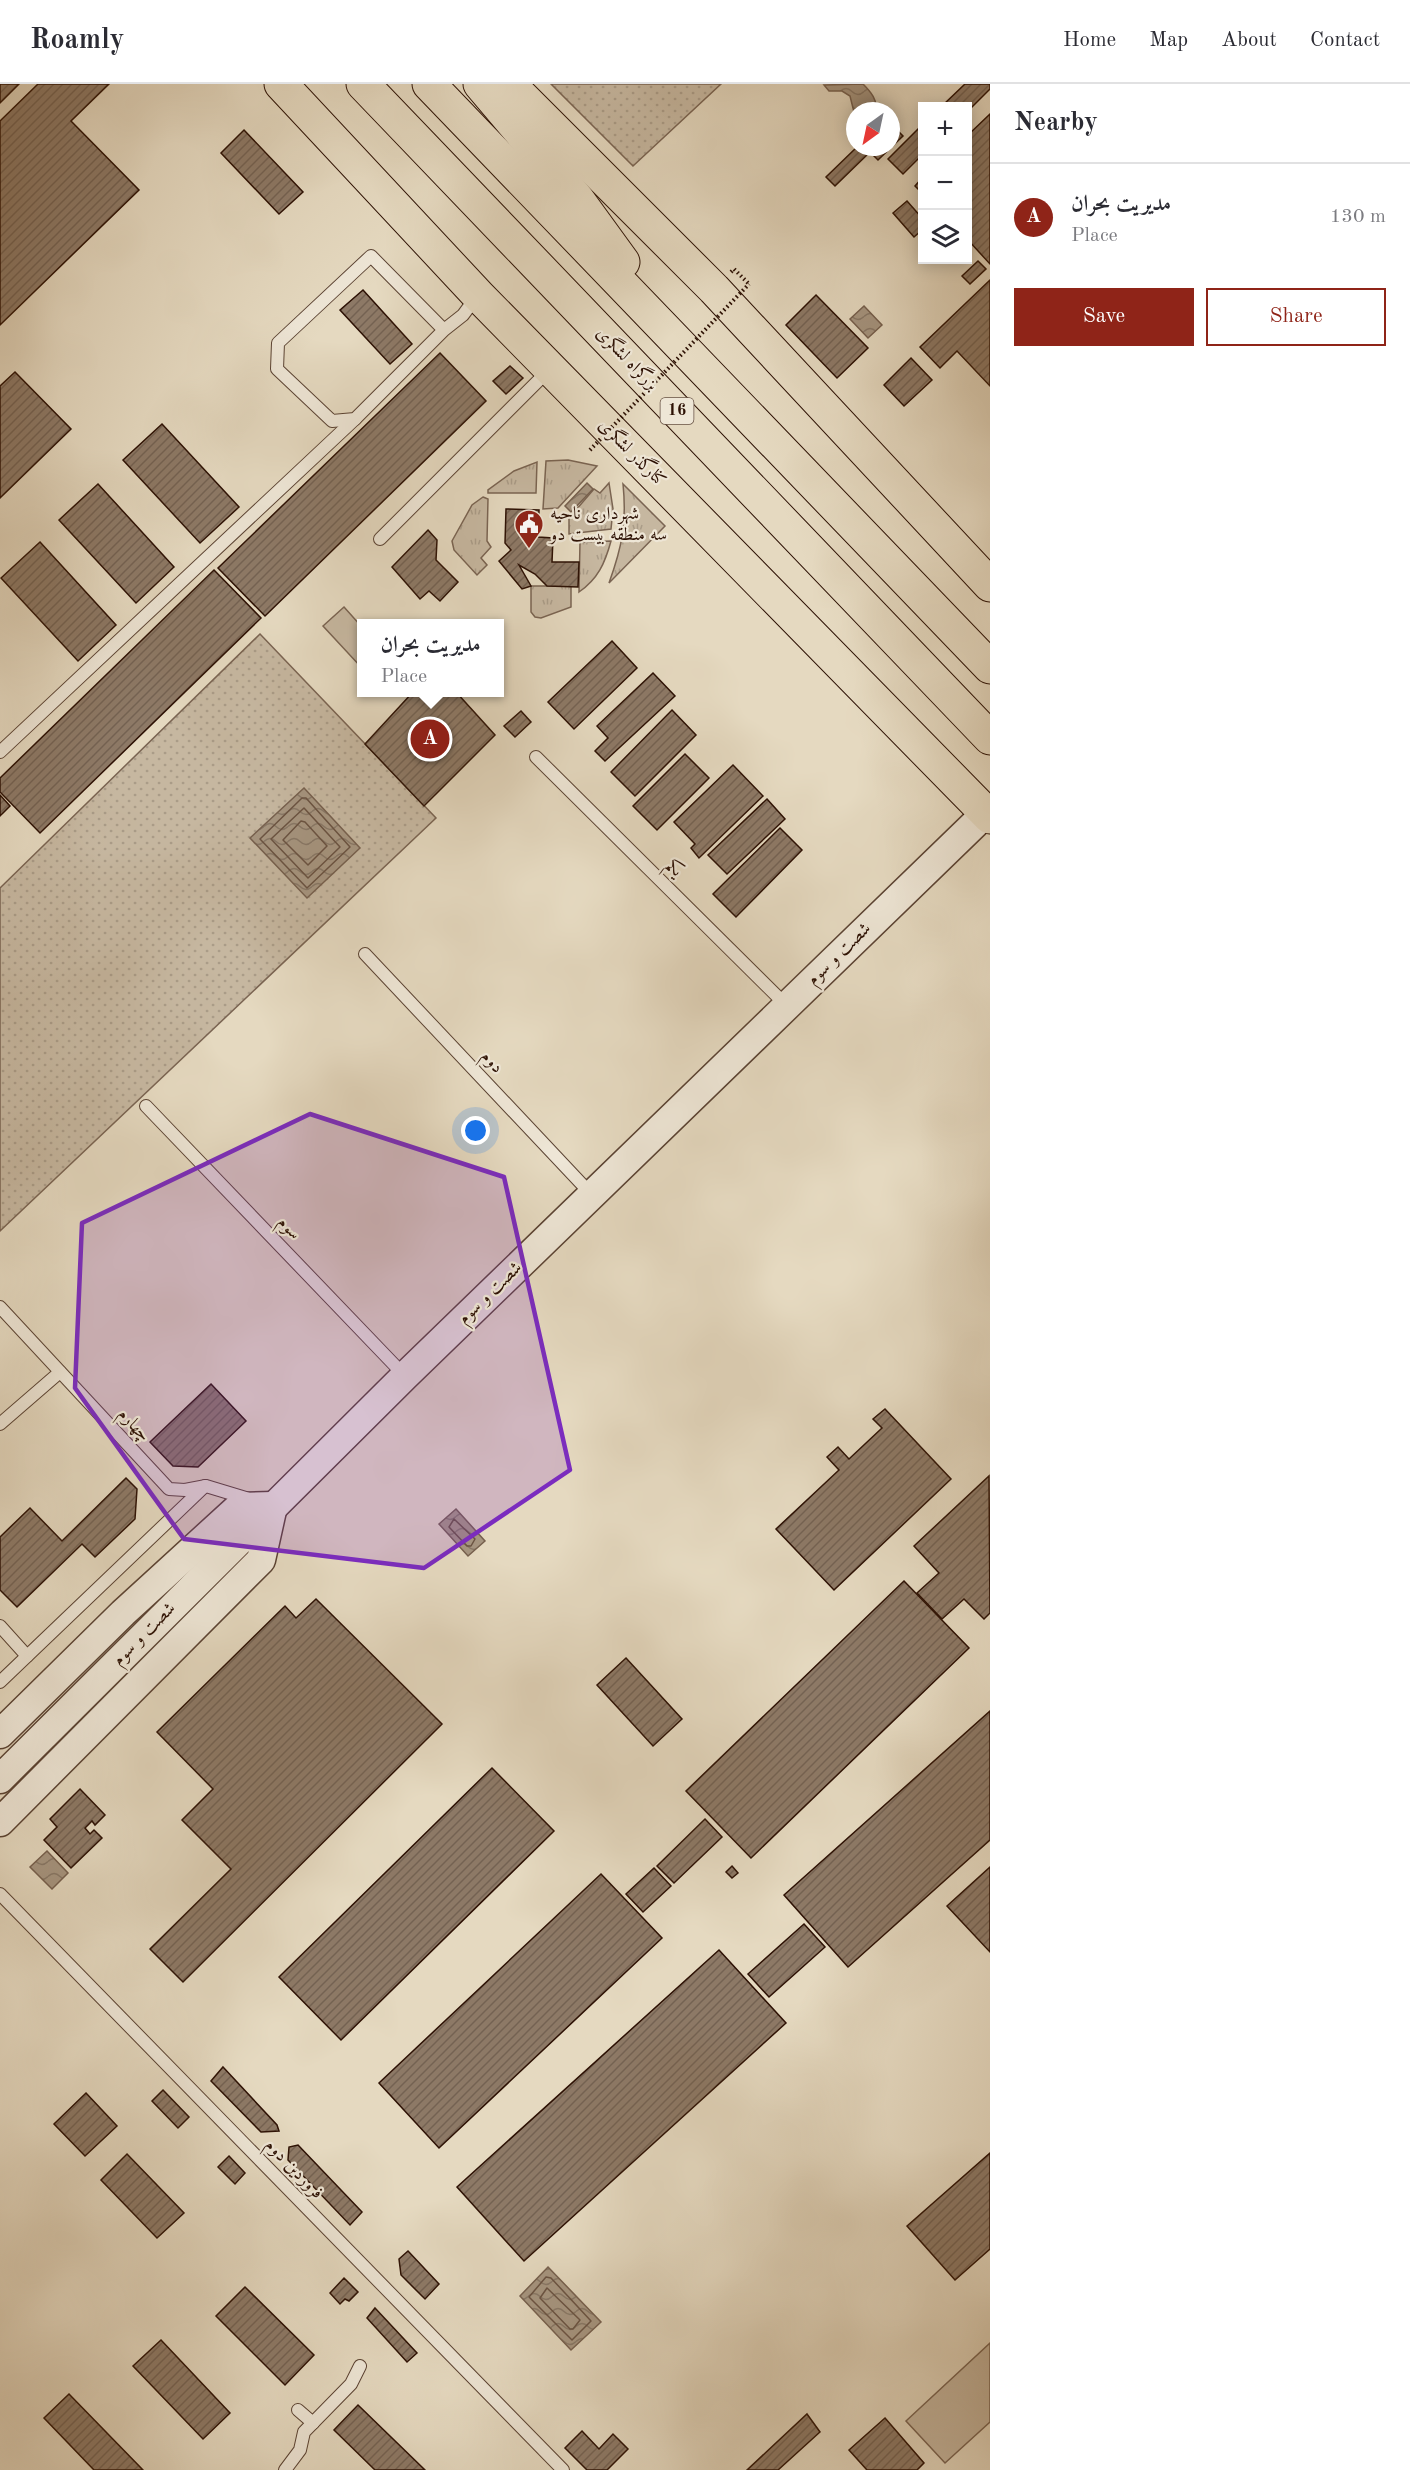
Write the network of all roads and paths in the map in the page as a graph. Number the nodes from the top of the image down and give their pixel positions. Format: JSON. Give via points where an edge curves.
{"nodes":[{"id":1,"x":281,"y":84,"type":"edge"},
{"id":2,"x":363,"y":84,"type":"edge"},
{"id":3,"x":429,"y":84,"type":"edge"},
{"id":4,"x":480,"y":84,"type":"edge"},
{"id":5,"x":509,"y":84,"type":"edge"},
{"id":6,"x":734,"y":269,"type":"dead end"},
{"id":7,"x":478,"y":295,"type":"junction"},
{"id":8,"x":444,"y":330,"type":"junction"},
{"id":9,"x":699,"y":366,"type":"junction"},
{"id":10,"x":550,"y":369,"type":"junction"},
{"id":11,"x":355,"y":419,"type":"junction"},
{"id":12,"x":590,"y":450,"type":"dead end"},
{"id":13,"x":380,"y":539,"type":"dead end"},
{"id":14,"x":990,"y":585,"type":"edge"},
{"id":15,"x":990,"y":668,"type":"edge"},
{"id":16,"x":990,"y":738,"type":"edge"},
{"id":17,"x":0,"y":752,"type":"edge"},
{"id":18,"x":537,"y":757,"type":"dead end"},
{"id":19,"x":988,"y":815,"type":"edge"},
{"id":20,"x":365,"y":954,"type":"dead end"},
{"id":21,"x":786,"y":1005,"type":"junction"},
{"id":22,"x":146,"y":1106,"type":"dead end"},
{"id":23,"x":592,"y":1195,"type":"junction"},
{"id":24,"x":0,"y":1307,"type":"edge"},
{"id":25,"x":60,"y":1372,"type":"junction"},
{"id":26,"x":405,"y":1376,"type":"junction"},
{"id":27,"x":0,"y":1424,"type":"edge"},
{"id":28,"x":206,"y":1486,"type":"junction"},
{"id":29,"x":273,"y":1506,"type":"junction"},
{"id":30,"x":0,"y":1626,"type":"edge"},
{"id":31,"x":27,"y":1656,"type":"junction"},
{"id":32,"x":0,"y":1682,"type":"edge"},
{"id":33,"x":0,"y":1734,"type":"edge"},
{"id":34,"x":0,"y":1779,"type":"edge"},
{"id":35,"x":0,"y":1822,"type":"edge"},
{"id":36,"x":0,"y":1894,"type":"edge"},
{"id":37,"x":360,"y":2366,"type":"dead end"},
{"id":38,"x":298,"y":2410,"type":"dead end"},
{"id":39,"x":313,"y":2423,"type":"junction"},
{"id":40,"x":285,"y":2470,"type":"edge"},
{"id":41,"x":563,"y":2470,"type":"edge"}],
"edges":[{"from":1,"to":7,"type":"main road","name":"کنارگذر لشگری"},
{"from":2,"to":16,"type":"main road","name":"بزرگراه لشگری","number":"16"},
{"from":3,"to":9,"type":"main road","number":"16"},
{"from":4,"to":9,"type":"main road","via":[[578,200]]},
{"from":5,"to":14,"type":"main road","via":[[714,289]]},
{"from":6,"to":12,"type":"path","bridge":true,"via":[[749,284]]},
{"from":7,"to":8,"type":"lane","via":[[463,315]]},
{"from":7,"to":10,"type":"main road","name":"کنارگذر لشگری"},
{"from":8,"to":11,"type":"lane"},
{"from":8,"to":11,"type":"lane","via":[[371,256],[278,343],[277,369],[332,421]]},
{"from":9,"to":15,"type":"main road","number":"16"},
{"from":10,"to":13,"type":"lane"},
{"from":10,"to":19,"type":"main road","name":"کنارگذر لشگری"},
{"from":11,"to":17,"type":"lane"},
{"from":18,"to":21,"type":"lane","name":"یکم"},
{"from":19,"to":21,"type":"street","name":"شصت و سوم"},
{"from":20,"to":23,"type":"lane","name":"دوم"},
{"from":21,"to":23,"type":"street","name":"شصت و سوم"},
{"from":22,"to":26,"type":"lane","name":"سوم"},
{"from":23,"to":26,"type":"street","name":"شصت و سوم"},
{"from":24,"to":25,"type":"lane","name":"چهارم"},
{"from":25,"to":27,"type":"lane"},
{"from":25,"to":28,"type":"lane","name":"چهارم","via":[[169,1489],[185,1491]]},
{"from":26,"to":29,"type":"street","name":"شصت و سوم"},
{"from":28,"to":29,"type":"lane","name":"چهارم"},
{"from":28,"to":31,"type":"lane"},
{"from":29,"to":33,"type":"street","via":[[239,1507],[212,1529]]},
{"from":29,"to":34,"type":"street","name":"شصت و سوم"},
{"from":29,"to":35,"type":"street","via":[[261,1560]]},
{"from":30,"to":31,"type":"lane"},
{"from":31,"to":32,"type":"lane"},
{"from":36,"to":41,"type":"lane","name":"فروردین دوم"},
{"from":37,"to":39,"type":"lane","via":[[351,2384]]},
{"from":38,"to":39,"type":"lane"},
{"from":39,"to":40,"type":"lane","via":[[304,2432],[300,2450]]}]}
